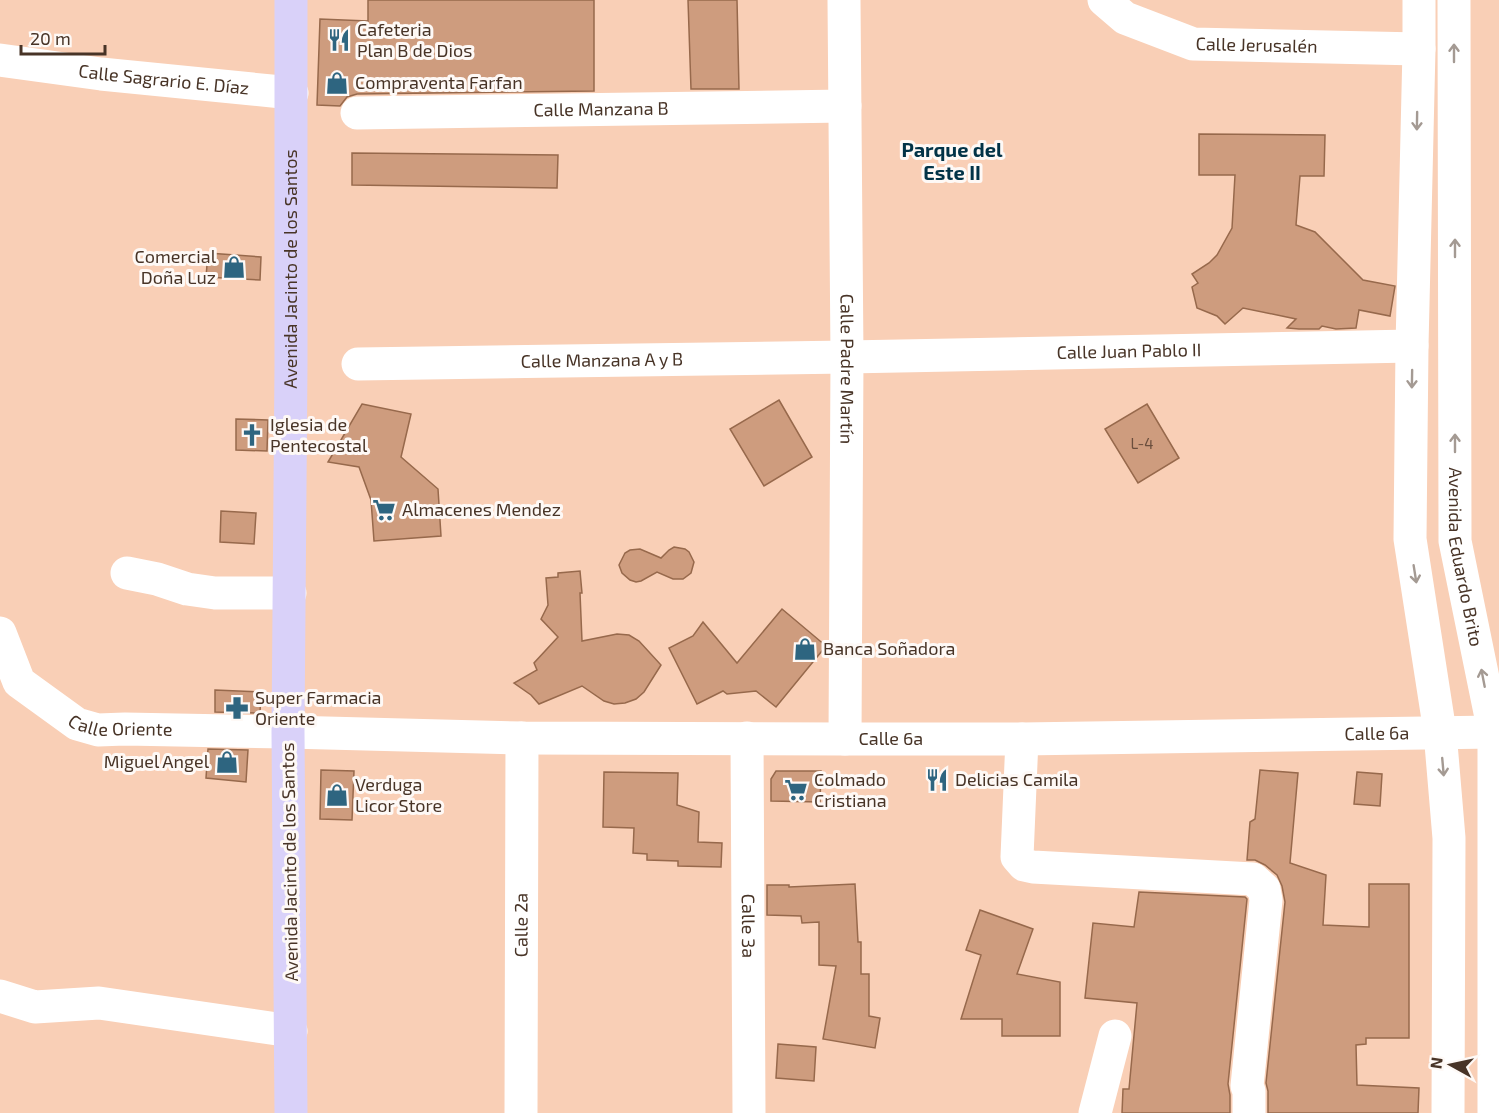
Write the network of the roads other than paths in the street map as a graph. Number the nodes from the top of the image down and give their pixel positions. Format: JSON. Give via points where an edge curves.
{"nodes":[{"id":1,"x":291,"y":0,"type":"edge"},
{"id":2,"x":844,"y":0,"type":"edge"},
{"id":3,"x":1104,"y":0,"type":"edge"},
{"id":4,"x":1419,"y":0,"type":"edge"},
{"id":5,"x":1454,"y":0,"type":"edge"},
{"id":6,"x":1419,"y":49,"type":"junction"},
{"id":7,"x":0,"y":60,"type":"edge"},
{"id":8,"x":292,"y":93,"type":"junction"},
{"id":9,"x":845,"y":106,"type":"junction"},
{"id":10,"x":357,"y":113,"type":"dead end"},
{"id":11,"x":1412,"y":346,"type":"junction"},
{"id":12,"x":847,"y":357,"type":"junction"},
{"id":13,"x":358,"y":364,"type":"dead end"},
{"id":14,"x":127,"y":573,"type":"dead end"},
{"id":15,"x":290,"y":593,"type":"junction"},
{"id":16,"x":0,"y":633,"type":"edge"},
{"id":17,"x":288,"y":732,"type":"junction"},
{"id":18,"x":1440,"y":732,"type":"junction"},
{"id":19,"x":1494,"y":732,"type":"junction"},
{"id":20,"x":522,"y":738,"type":"junction"},
{"id":21,"x":747,"y":738,"type":"junction"},
{"id":22,"x":845,"y":739,"type":"junction"},
{"id":23,"x":1022,"y":739,"type":"junction"},
{"id":24,"x":0,"y":996,"type":"edge"},
{"id":25,"x":291,"y":1031,"type":"junction"},
{"id":26,"x":1115,"y":1036,"type":"dead end"},
{"id":27,"x":291,"y":1113,"type":"edge"},
{"id":28,"x":521,"y":1113,"type":"edge"},
{"id":29,"x":749,"y":1113,"type":"edge"},
{"id":30,"x":1095,"y":1113,"type":"edge"},
{"id":31,"x":1249,"y":1113,"type":"edge"},
{"id":32,"x":1448,"y":1113,"type":"edge"},
{"id":33,"x":1494,"y":1113,"type":"edge"}],
"edges":[{"from":1,"to":8,"type":"main road","name":"Avenida Jacinto de los Santos"},
{"from":2,"to":9,"type":"street","name":"Calle Padre Martín"},
{"from":3,"to":6,"type":"street","name":"Calle Jerusalén","via":[[1125,18],[1193,44]]},
{"from":4,"to":6,"type":"street"},
{"from":19,"to":5,"type":"street","name":"Avenida Eduardo Brito","one_way":true,"via":[[1455,541]]},
{"from":6,"to":11,"type":"street","one_way":true},
{"from":7,"to":8,"type":"street","name":"Calle Sagrario E. Díaz"},
{"from":8,"to":15,"type":"main road","name":"Avenida Jacinto de los Santos"},
{"from":9,"to":10,"type":"street","name":"Calle Manzana B"},
{"from":9,"to":12,"type":"street","name":"Calle Padre Martín"},
{"from":11,"to":12,"type":"street","name":"Calle Juan Pablo II"},
{"from":11,"to":18,"type":"street","one_way":true,"via":[[1410,538]]},
{"from":12,"to":13,"type":"street","name":"Calle Manzana A y B"},
{"from":12,"to":22,"type":"street","name":"Calle Padre Martín"},
{"from":14,"to":15,"type":"street","via":[[187,589]]},
{"from":15,"to":17,"type":"main road","name":"Avenida Jacinto de los Santos"},
{"from":16,"to":17,"type":"street","name":"Calle Oriente","via":[[19,682],[77,724],[98,730]]},
{"from":17,"to":20,"type":"street","name":"Calle 6a"},
{"from":17,"to":25,"type":"main road","name":"Avenida Jacinto de los Santos"},
{"from":18,"to":19,"type":"street","name":"Calle 6a"},
{"from":18,"to":23,"type":"street","name":"Calle 6a"},
{"from":18,"to":32,"type":"street","one_way":true,"via":[[1449,838]]},
{"from":19,"to":33,"type":"street","name":"Avenida Eduardo Brito"},
{"from":20,"to":21,"type":"street","name":"Calle 6a"},
{"from":20,"to":28,"type":"street","name":"Calle 2a"},
{"from":21,"to":22,"type":"street","name":"Calle 6a"},
{"from":21,"to":29,"type":"street","name":"Calle 3a"},
{"from":22,"to":23,"type":"street","name":"Calle 6a"},
{"from":23,"to":31,"type":"street","via":[[1017,857],[1024,865],[1253,879],[1264,889],[1246,1086]]},
{"from":24,"to":25,"type":"street","via":[[35,1007],[99,1003]]},
{"from":25,"to":27,"type":"main road","name":"Avenida Jacinto de los Santos"},
{"from":26,"to":30,"type":"street"}]}
